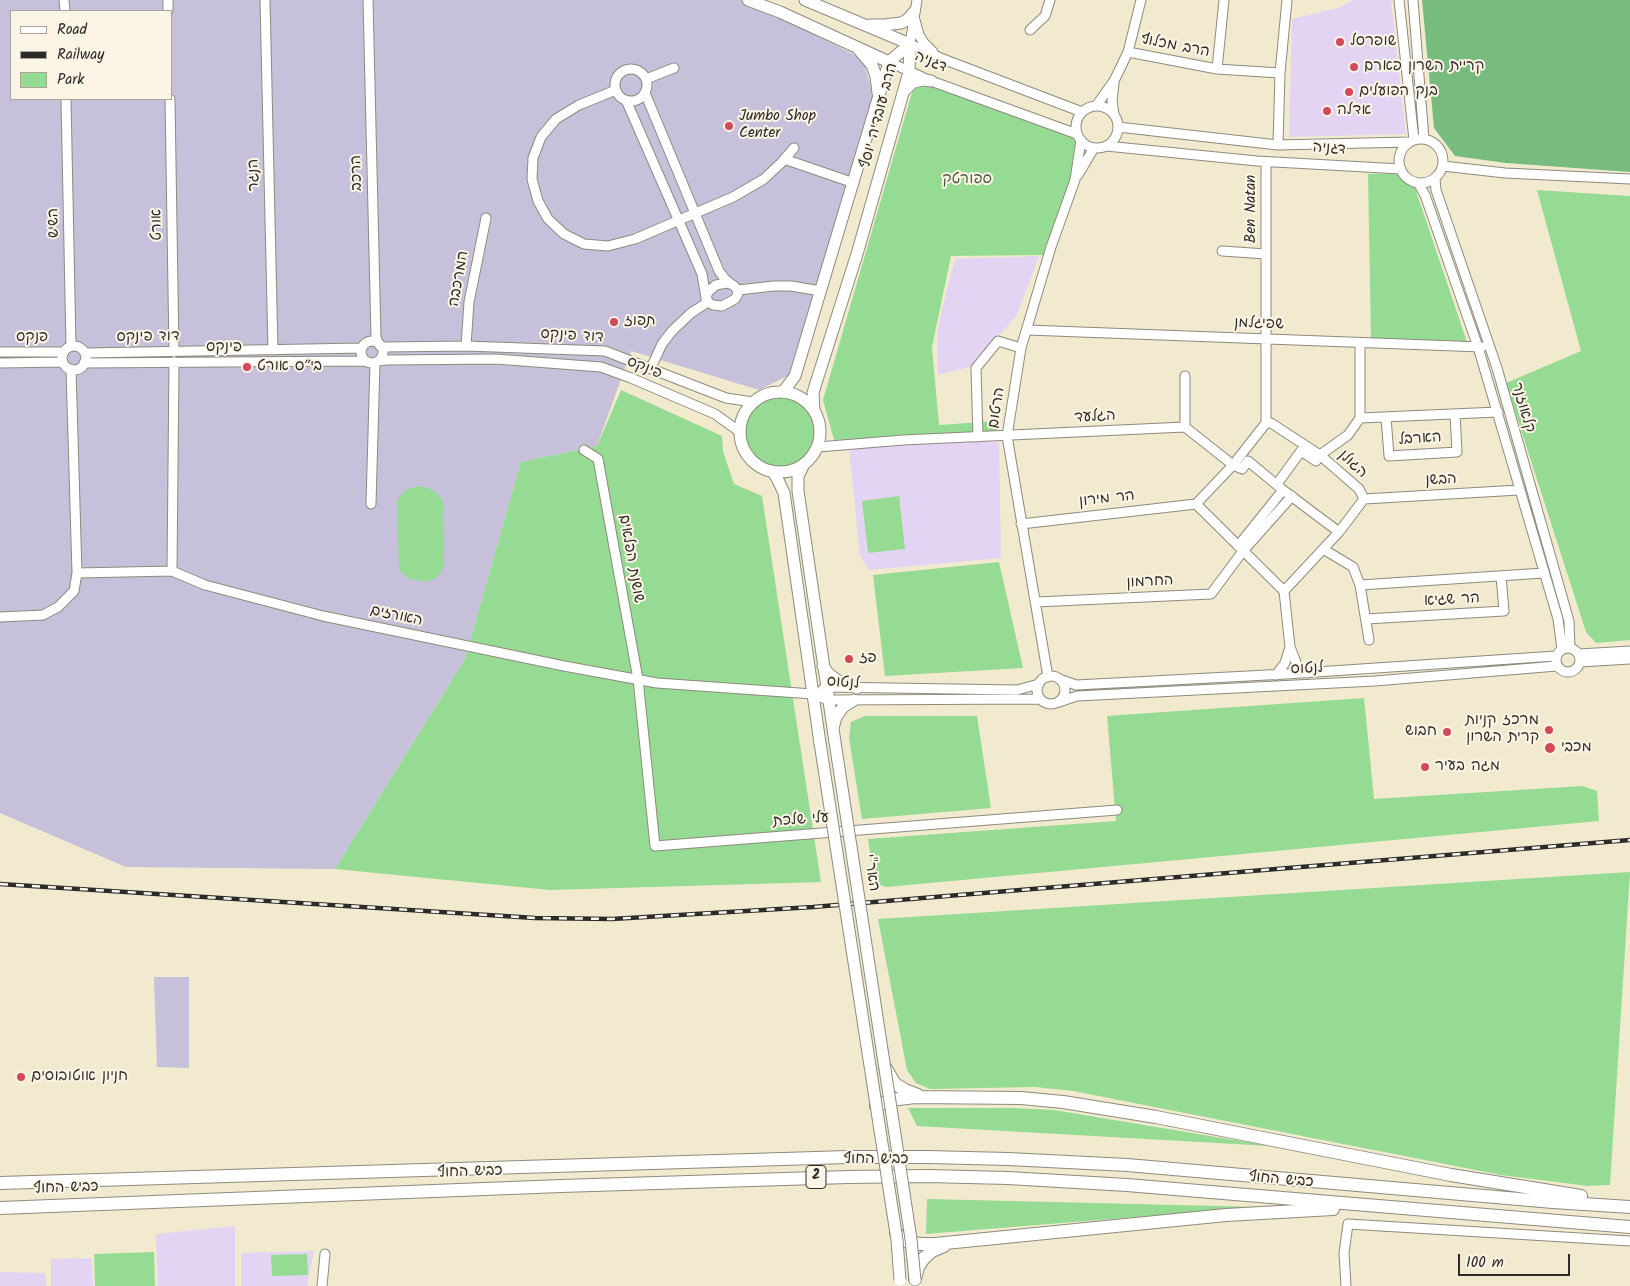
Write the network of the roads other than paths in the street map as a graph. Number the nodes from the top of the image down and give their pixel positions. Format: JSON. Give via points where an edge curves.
{"nodes":[{"id":1,"x":265,"y":0,"type":"edge"},
{"id":2,"x":368,"y":0,"type":"edge"},
{"id":3,"x":748,"y":0,"type":"edge"},
{"id":4,"x":805,"y":0,"type":"edge"},
{"id":5,"x":917,"y":0,"type":"edge"},
{"id":6,"x":1050,"y":0,"type":"edge"},
{"id":7,"x":1141,"y":0,"type":"edge"},
{"id":8,"x":1224,"y":0,"type":"edge"},
{"id":9,"x":1286,"y":0,"type":"edge"},
{"id":10,"x":1399,"y":0,"type":"edge"},
{"id":11,"x":1413,"y":0,"type":"edge"},
{"id":12,"x":914,"y":12,"type":"junction"},
{"id":13,"x":863,"y":24,"type":"junction"},
{"id":14,"x":1030,"y":30,"type":"dead end"},
{"id":15,"x":910,"y":44,"type":"junction"},
{"id":16,"x":854,"y":46,"type":"junction"},
{"id":17,"x":1128,"y":52,"type":"junction"},
{"id":18,"x":943,"y":59,"type":"junction"},
{"id":19,"x":889,"y":62,"type":"junction"},
{"id":20,"x":674,"y":68,"type":"dead end"},
{"id":21,"x":1217,"y":69,"type":"junction"},
{"id":22,"x":909,"y":72,"type":"junction"},
{"id":23,"x":1280,"y":72,"type":"junction"},
{"id":24,"x":646,"y":79,"type":"junction"},
{"id":25,"x":931,"y":81,"type":"junction"},
{"id":26,"x":1114,"y":81,"type":"junction"},
{"id":27,"x":616,"y":90,"type":"junction"},
{"id":28,"x":904,"y":92,"type":"junction"},
{"id":29,"x":645,"y":94,"type":"junction"},
{"id":30,"x":66,"y":100,"type":"edge"},
{"id":31,"x":170,"y":100,"type":"edge"},
{"id":32,"x":626,"y":100,"type":"junction"},
{"id":33,"x":879,"y":100,"type":"junction"},
{"id":34,"x":1096,"y":106,"type":"junction"},
{"id":35,"x":1082,"y":112,"type":"junction"},
{"id":36,"x":1114,"y":114,"type":"junction"},
{"id":37,"x":1118,"y":126,"type":"junction"},
{"id":38,"x":1079,"y":137,"type":"junction"},
{"id":39,"x":1424,"y":139,"type":"junction"},
{"id":40,"x":1412,"y":141,"type":"junction"},
{"id":41,"x":1278,"y":145,"type":"junction"},
{"id":42,"x":1106,"y":146,"type":"junction"},
{"id":43,"x":794,"y":148,"type":"dead end"},
{"id":44,"x":1094,"y":148,"type":"junction"},
{"id":45,"x":784,"y":159,"type":"junction"},
{"id":46,"x":1266,"y":164,"type":"dead end"},
{"id":47,"x":1443,"y":166,"type":"junction"},
{"id":48,"x":1401,"y":170,"type":"junction"},
{"id":49,"x":1434,"y":178,"type":"junction"},
{"id":50,"x":1630,"y":179,"type":"edge"},
{"id":51,"x":1076,"y":180,"type":"junction"},
{"id":52,"x":854,"y":183,"type":"junction"},
{"id":53,"x":1418,"y":183,"type":"junction"},
{"id":54,"x":695,"y":213,"type":"junction"},
{"id":55,"x":486,"y":218,"type":"dead end"},
{"id":56,"x":678,"y":220,"type":"junction"},
{"id":57,"x":1222,"y":251,"type":"dead end"},
{"id":58,"x":1266,"y":254,"type":"junction"},
{"id":59,"x":734,"y":287,"type":"junction"},
{"id":60,"x":821,"y":291,"type":"junction"},
{"id":61,"x":707,"y":300,"type":"junction"},
{"id":62,"x":1027,"y":330,"type":"junction"},
{"id":63,"x":1265,"y":339,"type":"junction"},
{"id":64,"x":1360,"y":343,"type":"junction"},
{"id":65,"x":380,"y":345,"type":"junction"},
{"id":66,"x":72,"y":346,"type":"junction"},
{"id":67,"x":466,"y":346,"type":"junction"},
{"id":68,"x":1478,"y":347,"type":"junction"},
{"id":69,"x":362,"y":348,"type":"junction"},
{"id":70,"x":1021,"y":348,"type":"junction"},
{"id":71,"x":1490,"y":348,"type":"junction"},
{"id":72,"x":273,"y":350,"type":"junction"},
{"id":73,"x":0,"y":352,"type":"edge"},
{"id":74,"x":64,"y":352,"type":"junction"},
{"id":75,"x":174,"y":352,"type":"junction"},
{"id":76,"x":85,"y":358,"type":"junction"},
{"id":77,"x":364,"y":361,"type":"junction"},
{"id":78,"x":63,"y":362,"type":"junction"},
{"id":79,"x":174,"y":362,"type":"junction"},
{"id":80,"x":376,"y":362,"type":"junction"},
{"id":81,"x":0,"y":363,"type":"edge"},
{"id":82,"x":650,"y":368,"type":"junction"},
{"id":83,"x":71,"y":369,"type":"junction"},
{"id":84,"x":1185,"y":376,"type":"dead end"},
{"id":85,"x":783,"y":392,"type":"junction"},
{"id":86,"x":753,"y":402,"type":"junction"},
{"id":87,"x":814,"y":411,"type":"junction"},
{"id":88,"x":1498,"y":412,"type":"junction"},
{"id":89,"x":1455,"y":414,"type":"junction"},
{"id":90,"x":1386,"y":417,"type":"junction"},
{"id":91,"x":1360,"y":418,"type":"junction"},
{"id":92,"x":1266,"y":422,"type":"junction"},
{"id":93,"x":1186,"y":427,"type":"junction"},
{"id":94,"x":740,"y":432,"type":"junction"},
{"id":95,"x":1007,"y":436,"type":"junction"},
{"id":96,"x":978,"y":437,"type":"junction"},
{"id":97,"x":818,"y":447,"type":"junction"},
{"id":98,"x":584,"y":450,"type":"dead end"},
{"id":99,"x":1320,"y":454,"type":"junction"},
{"id":100,"x":1233,"y":465,"type":"junction"},
{"id":101,"x":802,"y":466,"type":"junction"},
{"id":102,"x":772,"y":472,"type":"junction"},
{"id":103,"x":1280,"y":487,"type":"junction"},
{"id":104,"x":1519,"y":490,"type":"junction"},
{"id":105,"x":1292,"y":496,"type":"junction"},
{"id":106,"x":1364,"y":499,"type":"junction"},
{"id":107,"x":371,"y":504,"type":"dead end"},
{"id":108,"x":1196,"y":504,"type":"junction"},
{"id":109,"x":1021,"y":524,"type":"junction"},
{"id":110,"x":1339,"y":532,"type":"junction"},
{"id":111,"x":1241,"y":549,"type":"junction"},
{"id":112,"x":1323,"y":549,"type":"junction"},
{"id":113,"x":172,"y":571,"type":"junction"},
{"id":114,"x":77,"y":573,"type":"junction"},
{"id":115,"x":1544,"y":573,"type":"junction"},
{"id":116,"x":1501,"y":576,"type":"junction"},
{"id":117,"x":1360,"y":585,"type":"junction"},
{"id":118,"x":1284,"y":591,"type":"junction"},
{"id":119,"x":1036,"y":602,"type":"junction"},
{"id":120,"x":0,"y":617,"type":"edge"},
{"id":121,"x":1366,"y":619,"type":"junction"},
{"id":122,"x":1369,"y":640,"type":"dead end"},
{"id":123,"x":1290,"y":647,"type":"junction"},
{"id":124,"x":1630,"y":651,"type":"edge"},
{"id":125,"x":1561,"y":655,"type":"junction"},
{"id":126,"x":1580,"y":658,"type":"junction"},
{"id":127,"x":1630,"y":659,"type":"edge"},
{"id":128,"x":823,"y":666,"type":"junction"},
{"id":129,"x":1307,"y":673,"type":"junction"},
{"id":130,"x":1276,"y":675,"type":"junction"},
{"id":131,"x":1048,"y":677,"type":"junction"},
{"id":132,"x":638,"y":679,"type":"junction"},
{"id":133,"x":1059,"y":679,"type":"junction"},
{"id":134,"x":1039,"y":684,"type":"junction"},
{"id":135,"x":826,"y":687,"type":"junction"},
{"id":136,"x":856,"y":688,"type":"junction"},
{"id":137,"x":813,"y":694,"type":"junction"},
{"id":138,"x":1040,"y":699,"type":"junction"},
{"id":139,"x":828,"y":700,"type":"junction"},
{"id":140,"x":854,"y":700,"type":"junction"},
{"id":141,"x":1059,"y":702,"type":"junction"},
{"id":142,"x":833,"y":729,"type":"junction"},
{"id":143,"x":1118,"y":810,"type":"dead end"},
{"id":144,"x":885,"y":1067,"type":"junction"},
{"id":145,"x":930,"y":1097,"type":"junction"},
{"id":146,"x":890,"y":1101,"type":"junction"},
{"id":147,"x":876,"y":1106,"type":"junction"},
{"id":148,"x":0,"y":1183,"type":"edge"},
{"id":149,"x":1630,"y":1205,"type":"edge"},
{"id":150,"x":0,"y":1208,"type":"edge"},
{"id":151,"x":1401,"y":1208,"type":"junction"},
{"id":152,"x":1630,"y":1227,"type":"edge"},
{"id":153,"x":896,"y":1233,"type":"junction"},
{"id":154,"x":1630,"y":1241,"type":"edge"},
{"id":155,"x":959,"y":1242,"type":"junction"},
{"id":156,"x":912,"y":1243,"type":"junction"},
{"id":157,"x":325,"y":1254,"type":"dead end"},
{"id":158,"x":915,"y":1282,"type":"edge"},
{"id":159,"x":901,"y":1283,"type":"edge"},
{"id":160,"x":322,"y":1285,"type":"edge"},
{"id":161,"x":1346,"y":1286,"type":"edge"}],
"edges":[{"from":1,"to":72,"type":"street","name":"הנגר"},
{"from":2,"to":65,"type":"street","name":"הרכב","via":[[376,337]]},
{"from":3,"to":16,"type":"main road","name":"דגניה"},
{"from":4,"to":13,"type":"main road","name":"דגניה"},
{"from":5,"to":12,"type":"street"},
{"from":6,"to":14,"type":"street","via":[[1045,16]]},
{"from":7,"to":17,"type":"street"},
{"from":8,"to":21,"type":"street","name":"הרב מכלוף"},
{"from":9,"to":23,"type":"street"},
{"from":10,"to":40,"type":"street"},
{"from":11,"to":39,"type":"street"},
{"from":12,"to":13,"type":"main road","via":[[901,23]]},
{"from":12,"to":15,"type":"street"},
{"from":12,"to":18,"type":"street","via":[[919,35]]},
{"from":13,"to":15,"type":"main road","name":"דגניה"},
{"from":15,"to":18,"type":"street","name":"דגניה"},
{"from":15,"to":19,"type":"main road","name":"הרב עובדיה יוסף"},
{"from":15,"to":22,"type":"main road","name":"הרב עובדיה יוסף"},
{"from":16,"to":19,"type":"main road","name":"דגניה"},
{"from":16,"to":33,"type":"main road","via":[[872,65]]},
{"from":17,"to":21,"type":"street","name":"הרב מכלוף"},
{"from":17,"to":26,"type":"street"},
{"from":18,"to":35,"type":"street","name":"דגניה"},
{"from":19,"to":22,"type":"street","name":"דגניה"},
{"from":19,"to":33,"type":"main road","name":"הרב עובדיה יוסף"},
{"from":20,"to":24,"type":"street"},
{"from":21,"to":23,"type":"street","name":"הרב מכלוף"},
{"from":22,"to":25,"type":"street","name":"דגניה"},
{"from":22,"to":28,"type":"main road","name":"הרב עובדיה יוסף"},
{"from":23,"to":41,"type":"street"},
{"from":24,"to":27,"type":"street","via":[[635,70],[627,70],[618,78]]},
{"from":24,"to":29,"type":"street"},
{"from":25,"to":28,"type":"main road","via":[[913,82]]},
{"from":25,"to":38,"type":"street","name":"דגניה"},
{"from":26,"to":34,"type":"street"},
{"from":26,"to":36,"type":"street"},
{"from":27,"to":32,"type":"street"},
{"from":27,"to":56,"type":"street","via":[[579,105],[556,119],[541,137],[533,158],[532,179],[538,200],[548,219],[564,234],[584,244],[608,246],[635,239]]},
{"from":28,"to":87,"type":"main road","name":"הרב עובדיה יוסף","via":[[816,382]]},
{"from":29,"to":32,"type":"street","via":[[636,101]]},
{"from":29,"to":54,"type":"street"},
{"from":30,"to":66,"type":"street","name":"השיש"},
{"from":31,"to":75,"type":"street","name":"אורט"},
{"from":32,"to":56,"type":"street"},
{"from":33,"to":52,"type":"main road","name":"הרב עובדיה יוסף"},
{"from":34,"to":35,"type":"street"},
{"from":34,"to":36,"type":"street"},
{"from":35,"to":38,"type":"street","via":[[1077,120]]},
{"from":36,"to":37,"type":"street"},
{"from":37,"to":41,"type":"street","name":"דגניה"},
{"from":37,"to":42,"type":"street","via":[[1113,141]]},
{"from":38,"to":44,"type":"street","via":[[1084,144]]},
{"from":38,"to":51,"type":"street","name":"הרטום"},
{"from":39,"to":40,"type":"street"},
{"from":39,"to":47,"type":"street","via":[[1441,151]]},
{"from":40,"to":41,"type":"street","name":"דגניה"},
{"from":40,"to":48,"type":"street","via":[[1400,154]]},
{"from":42,"to":44,"type":"street"},
{"from":42,"to":48,"type":"street","name":"דגניה","via":[[1258,161]]},
{"from":43,"to":45,"type":"street"},
{"from":44,"to":51,"type":"street","name":"הרטום"},
{"from":45,"to":52,"type":"street"},
{"from":45,"to":54,"type":"street","via":[[745,191]]},
{"from":46,"to":58,"type":"street","name":"Ben Natan"},
{"from":47,"to":49,"type":"street"},
{"from":47,"to":50,"type":"street"},
{"from":48,"to":53,"type":"street"},
{"from":49,"to":53,"type":"street"},
{"from":49,"to":71,"type":"street","name":"קלאוזנר"},
{"from":51,"to":62,"type":"street","name":"הרטום","via":[[1051,247]]},
{"from":52,"to":60,"type":"main road","name":"הרב עובדיה יוסף"},
{"from":53,"to":68,"type":"street","name":"קלאוזנר"},
{"from":54,"to":56,"type":"street"},
{"from":54,"to":59,"type":"street","via":[[720,272]]},
{"from":55,"to":67,"type":"street","name":"המרכבה","via":[[469,302]]},
{"from":56,"to":61,"type":"street","via":[[702,274]]},
{"from":57,"to":58,"type":"street","name":"Ben Natan"},
{"from":58,"to":63,"type":"street","name":"Ben Natan"},
{"from":59,"to":60,"type":"street","via":[[791,286]]},
{"from":59,"to":61,"type":"street","via":[[724,283],[714,286],[709,290]]},
{"from":59,"to":61,"type":"street","via":[[735,299],[728,304],[717,306]]},
{"from":60,"to":85,"type":"main road","name":"הרב עובדיה יוסף","via":[[794,376]]},
{"from":61,"to":82,"type":"street","via":[[672,331]]},
{"from":62,"to":63,"type":"street","name":"שפיגלמן"},
{"from":62,"to":70,"type":"street","name":"הרטום"},
{"from":63,"to":64,"type":"street","name":"שפיגלמן"},
{"from":63,"to":92,"type":"street"},
{"from":64,"to":68,"type":"street","name":"שפיגלמן"},
{"from":64,"to":91,"type":"street"},
{"from":65,"to":67,"type":"street","name":"דוד פינקס","via":[[386,348]]},
{"from":65,"to":69,"type":"street","via":[[369,342]]},
{"from":65,"to":80,"type":"street","via":[[382,356]]},
{"from":66,"to":74,"type":"street"},
{"from":66,"to":76,"type":"street","via":[[79,347]]},
{"from":67,"to":82,"type":"street","name":"דוד פינקס","via":[[605,351]]},
{"from":68,"to":71,"type":"street","name":"שפיגלמן"},
{"from":68,"to":88,"type":"street","name":"קלאוזנר"},
{"from":69,"to":72,"type":"street","name":"דוד פינקס"},
{"from":69,"to":77,"type":"street"},
{"from":70,"to":95,"type":"street","name":"הרטום"},
{"from":70,"to":96,"type":"street","via":[[998,341],[976,368]]},
{"from":71,"to":125,"type":"street","name":"קלאוזנר","via":[[1570,620]]},
{"from":72,"to":75,"type":"street","name":"דוד פינקס"},
{"from":73,"to":74,"type":"street","name":"פנקס"},
{"from":74,"to":78,"type":"street"},
{"from":75,"to":76,"type":"street","name":"דוד פינקס"},
{"from":76,"to":79,"type":"street","name":"פינקס"},
{"from":76,"to":83,"type":"street","via":[[79,368]]},
{"from":77,"to":79,"type":"street","name":"פינקס"},
{"from":77,"to":80,"type":"street"},
{"from":78,"to":81,"type":"street"},
{"from":78,"to":83,"type":"street"},
{"from":79,"to":113,"type":"street"},
{"from":80,"to":94,"type":"street","name":"פינקס","via":[[496,359],[601,367],[715,414]]},
{"from":80,"to":107,"type":"street"},
{"from":82,"to":86,"type":"street","name":"דוד פינקס","via":[[726,398]]},
{"from":83,"to":114,"type":"street"},
{"from":84,"to":93,"type":"street"},
{"from":85,"to":86,"type":"main road","via":[[770,393]]},
{"from":85,"to":87,"type":"main road","via":[[801,397]]},
{"from":86,"to":94,"type":"main road","via":[[743,417]]},
{"from":87,"to":97,"type":"main road","via":[[820,428]]},
{"from":88,"to":89,"type":"street","name":"הארבל"},
{"from":88,"to":104,"type":"street","name":"קלאוזנר"},
{"from":89,"to":90,"type":"street","name":"הארבל"},
{"from":89,"to":90,"type":"street","name":"הארבל","via":[[1457,452],[1388,456]]},
{"from":90,"to":91,"type":"street","name":"הארבל"},
{"from":91,"to":99,"type":"street","via":[[1348,435]]},
{"from":92,"to":99,"type":"street","name":"הגולן"},
{"from":92,"to":100,"type":"street"},
{"from":93,"to":95,"type":"street","name":"הגלעד"},
{"from":93,"to":100,"type":"street"},
{"from":94,"to":102,"type":"main road","via":[[744,449],[751,459]]},
{"from":95,"to":96,"type":"street","name":"הגלעד"},
{"from":95,"to":109,"type":"street","name":"הרטום"},
{"from":96,"to":97,"type":"street","name":"הגלעד"},
{"from":97,"to":101,"type":"main road"},
{"from":98,"to":132,"type":"street","name":"שושנת הפלאים","via":[[598,459]]},
{"from":99,"to":103,"type":"street","via":[[1316,461],[1301,451]]},
{"from":99,"to":106,"type":"street","name":"הגולן","via":[[1359,489]]},
{"from":100,"to":103,"type":"street","via":[[1242,469],[1248,460]]},
{"from":100,"to":108,"type":"street"},
{"from":101,"to":102,"type":"main road","via":[[791,471]]},
{"from":101,"to":128,"type":"main road","name":"האר\"י","via":[[798,491]]},
{"from":102,"to":137,"type":"main road","name":"האר\"י","via":[[784,493]]},
{"from":103,"to":105,"type":"street"},
{"from":103,"to":111,"type":"street"},
{"from":104,"to":106,"type":"street","name":"הבשן"},
{"from":104,"to":115,"type":"street","name":"קלאוזנר"},
{"from":105,"to":110,"type":"street"},
{"from":105,"to":111,"type":"street"},
{"from":106,"to":110,"type":"street","name":"הגולן"},
{"from":108,"to":109,"type":"street","name":"הר מירון"},
{"from":108,"to":111,"type":"street"},
{"from":109,"to":119,"type":"street","name":"הרטום"},
{"from":110,"to":112,"type":"street","name":"הגולן"},
{"from":111,"to":118,"type":"street"},
{"from":111,"to":119,"type":"street","name":"החרמון","via":[[1210,594]]},
{"from":112,"to":117,"type":"street","via":[[1353,567]]},
{"from":112,"to":118,"type":"street","name":"הגולן"},
{"from":113,"to":114,"type":"street","name":"האורזים"},
{"from":113,"to":132,"type":"street","name":"האורזים","via":[[205,584],[323,616]]},
{"from":114,"to":120,"type":"street","via":[[74,591],[58,608],[43,614]]},
{"from":115,"to":116,"type":"street","name":"הר שגיא"},
{"from":115,"to":125,"type":"street","name":"קלאוזנר","via":[[1558,620]]},
{"from":116,"to":117,"type":"street","name":"הר שגיא"},
{"from":116,"to":121,"type":"street","name":"הר שגיא","via":[[1504,612]]},
{"from":117,"to":121,"type":"street"},
{"from":118,"to":123,"type":"street"},
{"from":119,"to":131,"type":"street","name":"הרטום"},
{"from":121,"to":122,"type":"street"},
{"from":123,"to":129,"type":"street","via":[[1297,664]]},
{"from":123,"to":130,"type":"street","via":[[1285,663]]},
{"from":124,"to":126,"type":"street"},
{"from":125,"to":126,"type":"street"},
{"from":125,"to":126,"type":"street","via":[[1562,671],[1575,670]]},
{"from":125,"to":129,"type":"street","name":"לנטוס"},
{"from":125,"to":141,"type":"street","name":"לנטוס","via":[[1382,681],[1077,696]]},
{"from":126,"to":127,"type":"street"},
{"from":128,"to":135,"type":"main road","name":"האר\"י"},
{"from":128,"to":136,"type":"main road","via":[[838,681]]},
{"from":129,"to":130,"type":"street","name":"לנטוס"},
{"from":130,"to":133,"type":"street","name":"לנטוס","via":[[1076,685]]},
{"from":131,"to":133,"type":"street"},
{"from":131,"to":134,"type":"street"},
{"from":132,"to":137,"type":"street","name":"האורזים"},
{"from":132,"to":143,"type":"street","name":"עלי שלכת","via":[[655,846]]},
{"from":133,"to":141,"type":"street","via":[[1065,691]]},
{"from":134,"to":136,"type":"street","name":"לנטוס","via":[[1017,690]]},
{"from":134,"to":138,"type":"street","via":[[1037,692]]},
{"from":135,"to":136,"type":"street","name":"לנטוס"},
{"from":135,"to":137,"type":"street","name":"לנטוס"},
{"from":135,"to":139,"type":"main road","name":"האר\"י"},
{"from":137,"to":139,"type":"street","name":"לנטוס"},
{"from":137,"to":147,"type":"main road","name":"האר\"י","bridge":true},
{"from":138,"to":140,"type":"street","name":"לנטוס"},
{"from":138,"to":141,"type":"street","via":[[1051,704]]},
{"from":139,"to":140,"type":"street","name":"לנטוס"},
{"from":139,"to":142,"type":"main road","name":"האר\"י"},
{"from":140,"to":142,"type":"main road","via":[[839,711]]},
{"from":142,"to":144,"type":"main road","name":"האר\"י","bridge":true},
{"from":144,"to":145,"type":"highway","via":[[900,1087],[916,1095]]},
{"from":144,"to":146,"type":"main road","name":"האר\"י","bridge":true},
{"from":145,"to":146,"type":"highway"},
{"from":145,"to":149,"type":"highway","via":[[1036,1099],[1090,1105],[1451,1176]]},
{"from":146,"to":147,"type":"highway","bridge":true},
{"from":146,"to":156,"type":"main road","name":"האר\"י","bridge":true},
{"from":147,"to":153,"type":"main road","name":"האר\"י","bridge":true},
{"from":148,"to":149,"type":"highway","name":"כביש החוף","number":"2","via":[[920,1157],[1137,1166],[1553,1202]]},
{"from":150,"to":151,"type":"highway","name":"כביש החוף","number":"2","via":[[571,1185],[896,1176],[1127,1185]]},
{"from":151,"to":152,"type":"highway","name":"כביש החוף","number":"2"},
{"from":151,"to":155,"type":"highway","via":[[1247,1214]]},
{"from":153,"to":156,"type":"highway","bridge":true},
{"from":153,"to":159,"type":"main road","name":"האר\"י","bridge":true},
{"from":154,"to":161,"type":"street","via":[[1348,1224],[1344,1253]]},
{"from":155,"to":156,"type":"highway"},
{"from":155,"to":158,"type":"highway","via":[[937,1249],[924,1258]]},
{"from":156,"to":158,"type":"main road","name":"האר\"י","bridge":true},
{"from":157,"to":160,"type":"street"}]}
